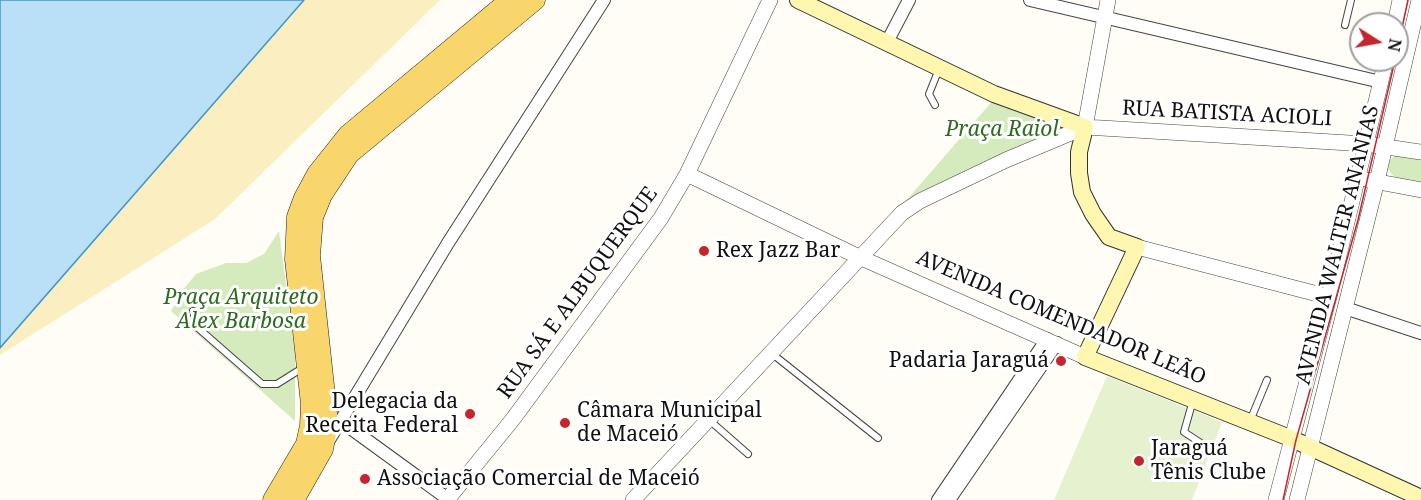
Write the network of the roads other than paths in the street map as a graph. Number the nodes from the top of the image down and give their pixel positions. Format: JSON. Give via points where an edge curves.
{"nodes":[{"id":1,"x":510,"y":0,"type":"edge"},
{"id":2,"x":535,"y":0,"type":"edge"},
{"id":3,"x":604,"y":0,"type":"edge"},
{"id":4,"x":770,"y":0,"type":"edge"},
{"id":5,"x":798,"y":0,"type":"edge"},
{"id":6,"x":909,"y":0,"type":"edge"},
{"id":7,"x":1030,"y":0,"type":"edge"},
{"id":8,"x":1108,"y":0,"type":"edge"},
{"id":9,"x":1351,"y":0,"type":"edge"},
{"id":10,"x":1419,"y":0,"type":"edge"},
{"id":11,"x":1105,"y":17,"type":"junction"},
{"id":12,"x":1345,"y":25,"type":"dead end"},
{"id":13,"x":885,"y":44,"type":"junction"},
{"id":14,"x":939,"y":69,"type":"junction"},
{"id":15,"x":1383,"y":72,"type":"edge"},
{"id":16,"x":1381,"y":82,"type":"junction"},
{"id":17,"x":935,"y":105,"type":"dead end"},
{"id":18,"x":1085,"y":127,"type":"junction"},
{"id":19,"x":1366,"y":144,"type":"junction"},
{"id":20,"x":1385,"y":145,"type":"junction"},
{"id":21,"x":1421,"y":152,"type":"edge"},
{"id":22,"x":687,"y":174,"type":"junction"},
{"id":23,"x":1358,"y":178,"type":"junction"},
{"id":24,"x":1377,"y":181,"type":"junction"},
{"id":25,"x":1421,"y":190,"type":"edge"},
{"id":26,"x":1137,"y":247,"type":"junction"},
{"id":27,"x":859,"y":257,"type":"junction"},
{"id":28,"x":1329,"y":297,"type":"junction"},
{"id":29,"x":1345,"y":308,"type":"junction"},
{"id":30,"x":193,"y":310,"type":"dead end"},
{"id":31,"x":1421,"y":333,"type":"edge"},
{"id":32,"x":1052,"y":341,"type":"junction"},
{"id":33,"x":770,"y":352,"type":"junction"},
{"id":34,"x":1085,"y":357,"type":"junction"},
{"id":35,"x":307,"y":365,"type":"junction"},
{"id":36,"x":1267,"y":380,"type":"dead end"},
{"id":37,"x":1194,"y":399,"type":"junction"},
{"id":38,"x":708,"y":419,"type":"junction"},
{"id":39,"x":342,"y":422,"type":"junction"},
{"id":40,"x":1250,"y":422,"type":"junction"},
{"id":41,"x":878,"y":438,"type":"dead end"},
{"id":42,"x":1290,"y":438,"type":"junction"},
{"id":43,"x":1207,"y":447,"type":"dead end"},
{"id":44,"x":1310,"y":447,"type":"junction"},
{"id":45,"x":322,"y":448,"type":"junction"},
{"id":46,"x":748,"y":454,"type":"dead end"},
{"id":47,"x":1421,"y":498,"type":"edge"},
{"id":48,"x":447,"y":499,"type":"edge"},
{"id":49,"x":273,"y":500,"type":"edge"},
{"id":50,"x":294,"y":500,"type":"edge"},
{"id":51,"x":633,"y":500,"type":"edge"},
{"id":52,"x":938,"y":500,"type":"edge"},
{"id":53,"x":949,"y":500,"type":"edge"},
{"id":54,"x":1276,"y":500,"type":"edge"},
{"id":55,"x":1297,"y":500,"type":"edge"}],
"edges":[{"from":1,"to":35,"type":"main road","via":[[348,135],[317,174],[297,217],[294,237]]},
{"from":2,"to":45,"type":"main road","via":[[349,154],[322,195],[313,217],[310,256],[328,403]]},
{"from":3,"to":39,"type":"street","via":[[448,243]]},
{"from":4,"to":22,"type":"street","name":"RUA SÁ E ALBUQUERQUE"},
{"from":5,"to":13,"type":"main road"},
{"from":6,"to":13,"type":"street"},
{"from":7,"to":11,"type":"street"},
{"from":8,"to":11,"type":"street"},
{"from":9,"to":12,"type":"lane"},
{"from":10,"to":20,"type":"street","name":"AVENIDA WALTER ANANIAS"},
{"from":11,"to":16,"type":"street"},
{"from":11,"to":18,"type":"street"},
{"from":13,"to":14,"type":"main road"},
{"from":14,"to":17,"type":"lane","via":[[929,94]]},
{"from":14,"to":18,"type":"main road"},
{"from":15,"to":16,"type":"street","name":"AVENIDA WALTER ANANIAS"},
{"from":16,"to":19,"type":"street","name":"AVENIDA WALTER ANANIAS"},
{"from":18,"to":19,"type":"street","name":"RUA BATISTA ACIOLI"},
{"from":18,"to":26,"type":"main road","via":[[1079,152],[1082,192],[1109,237]]},
{"from":18,"to":27,"type":"street","via":[[920,201],[902,213]]},
{"from":19,"to":20,"type":"street","name":"RUA BATISTA ACIOLI"},
{"from":19,"to":23,"type":"street","name":"AVENIDA WALTER ANANIAS"},
{"from":20,"to":21,"type":"street","name":"RUA BATISTA ACIOLI"},
{"from":20,"to":24,"type":"street","name":"AVENIDA WALTER ANANIAS"},
{"from":22,"to":27,"type":"street","name":"AVENIDA COMENDADOR LEÃO"},
{"from":22,"to":48,"type":"street","name":"RUA SÁ E ALBUQUERQUE","via":[[626,269]]},
{"from":23,"to":24,"type":"street"},
{"from":23,"to":28,"type":"street","name":"AVENIDA WALTER ANANIAS"},
{"from":24,"to":25,"type":"street"},
{"from":24,"to":29,"type":"street","name":"AVENIDA WALTER ANANIAS"},
{"from":26,"to":28,"type":"street"},
{"from":26,"to":34,"type":"main road"},
{"from":27,"to":32,"type":"street","name":"AVENIDA COMENDADOR LEÃO"},
{"from":27,"to":33,"type":"street"},
{"from":28,"to":42,"type":"street","name":"AVENIDA WALTER ANANIAS"},
{"from":29,"to":31,"type":"street"},
{"from":29,"to":44,"type":"street","name":"AVENIDA WALTER ANANIAS"},
{"from":30,"to":35,"type":"lane","via":[[198,328],[262,384],[277,384]]},
{"from":32,"to":34,"type":"street","name":"AVENIDA COMENDADOR LEÃO"},
{"from":32,"to":52,"type":"street"},
{"from":32,"to":53,"type":"street"},
{"from":33,"to":38,"type":"street"},
{"from":33,"to":41,"type":"lane"},
{"from":34,"to":37,"type":"main road","name":"AVENIDA COMENDADOR LEÃO"},
{"from":35,"to":49,"type":"main road","via":[[311,404],[306,444]]},
{"from":36,"to":40,"type":"lane"},
{"from":37,"to":40,"type":"main road","name":"AVENIDA COMENDADOR LEÃO"},
{"from":37,"to":43,"type":"lane","via":[[1184,432]]},
{"from":38,"to":46,"type":"lane"},
{"from":38,"to":51,"type":"street"},
{"from":39,"to":45,"type":"street"},
{"from":39,"to":48,"type":"street"},
{"from":40,"to":42,"type":"main road","name":"AVENIDA COMENDADOR LEÃO"},
{"from":42,"to":44,"type":"main road","name":"AVENIDA COMENDADOR LEÃO"},
{"from":42,"to":54,"type":"street","name":"AVENIDA WALTER ANANIAS"},
{"from":44,"to":47,"type":"main road","name":"AVENIDA COMENDADOR LEÃO"},
{"from":44,"to":55,"type":"street","name":"AVENIDA WALTER ANANIAS"},
{"from":45,"to":50,"type":"main road"}]}
